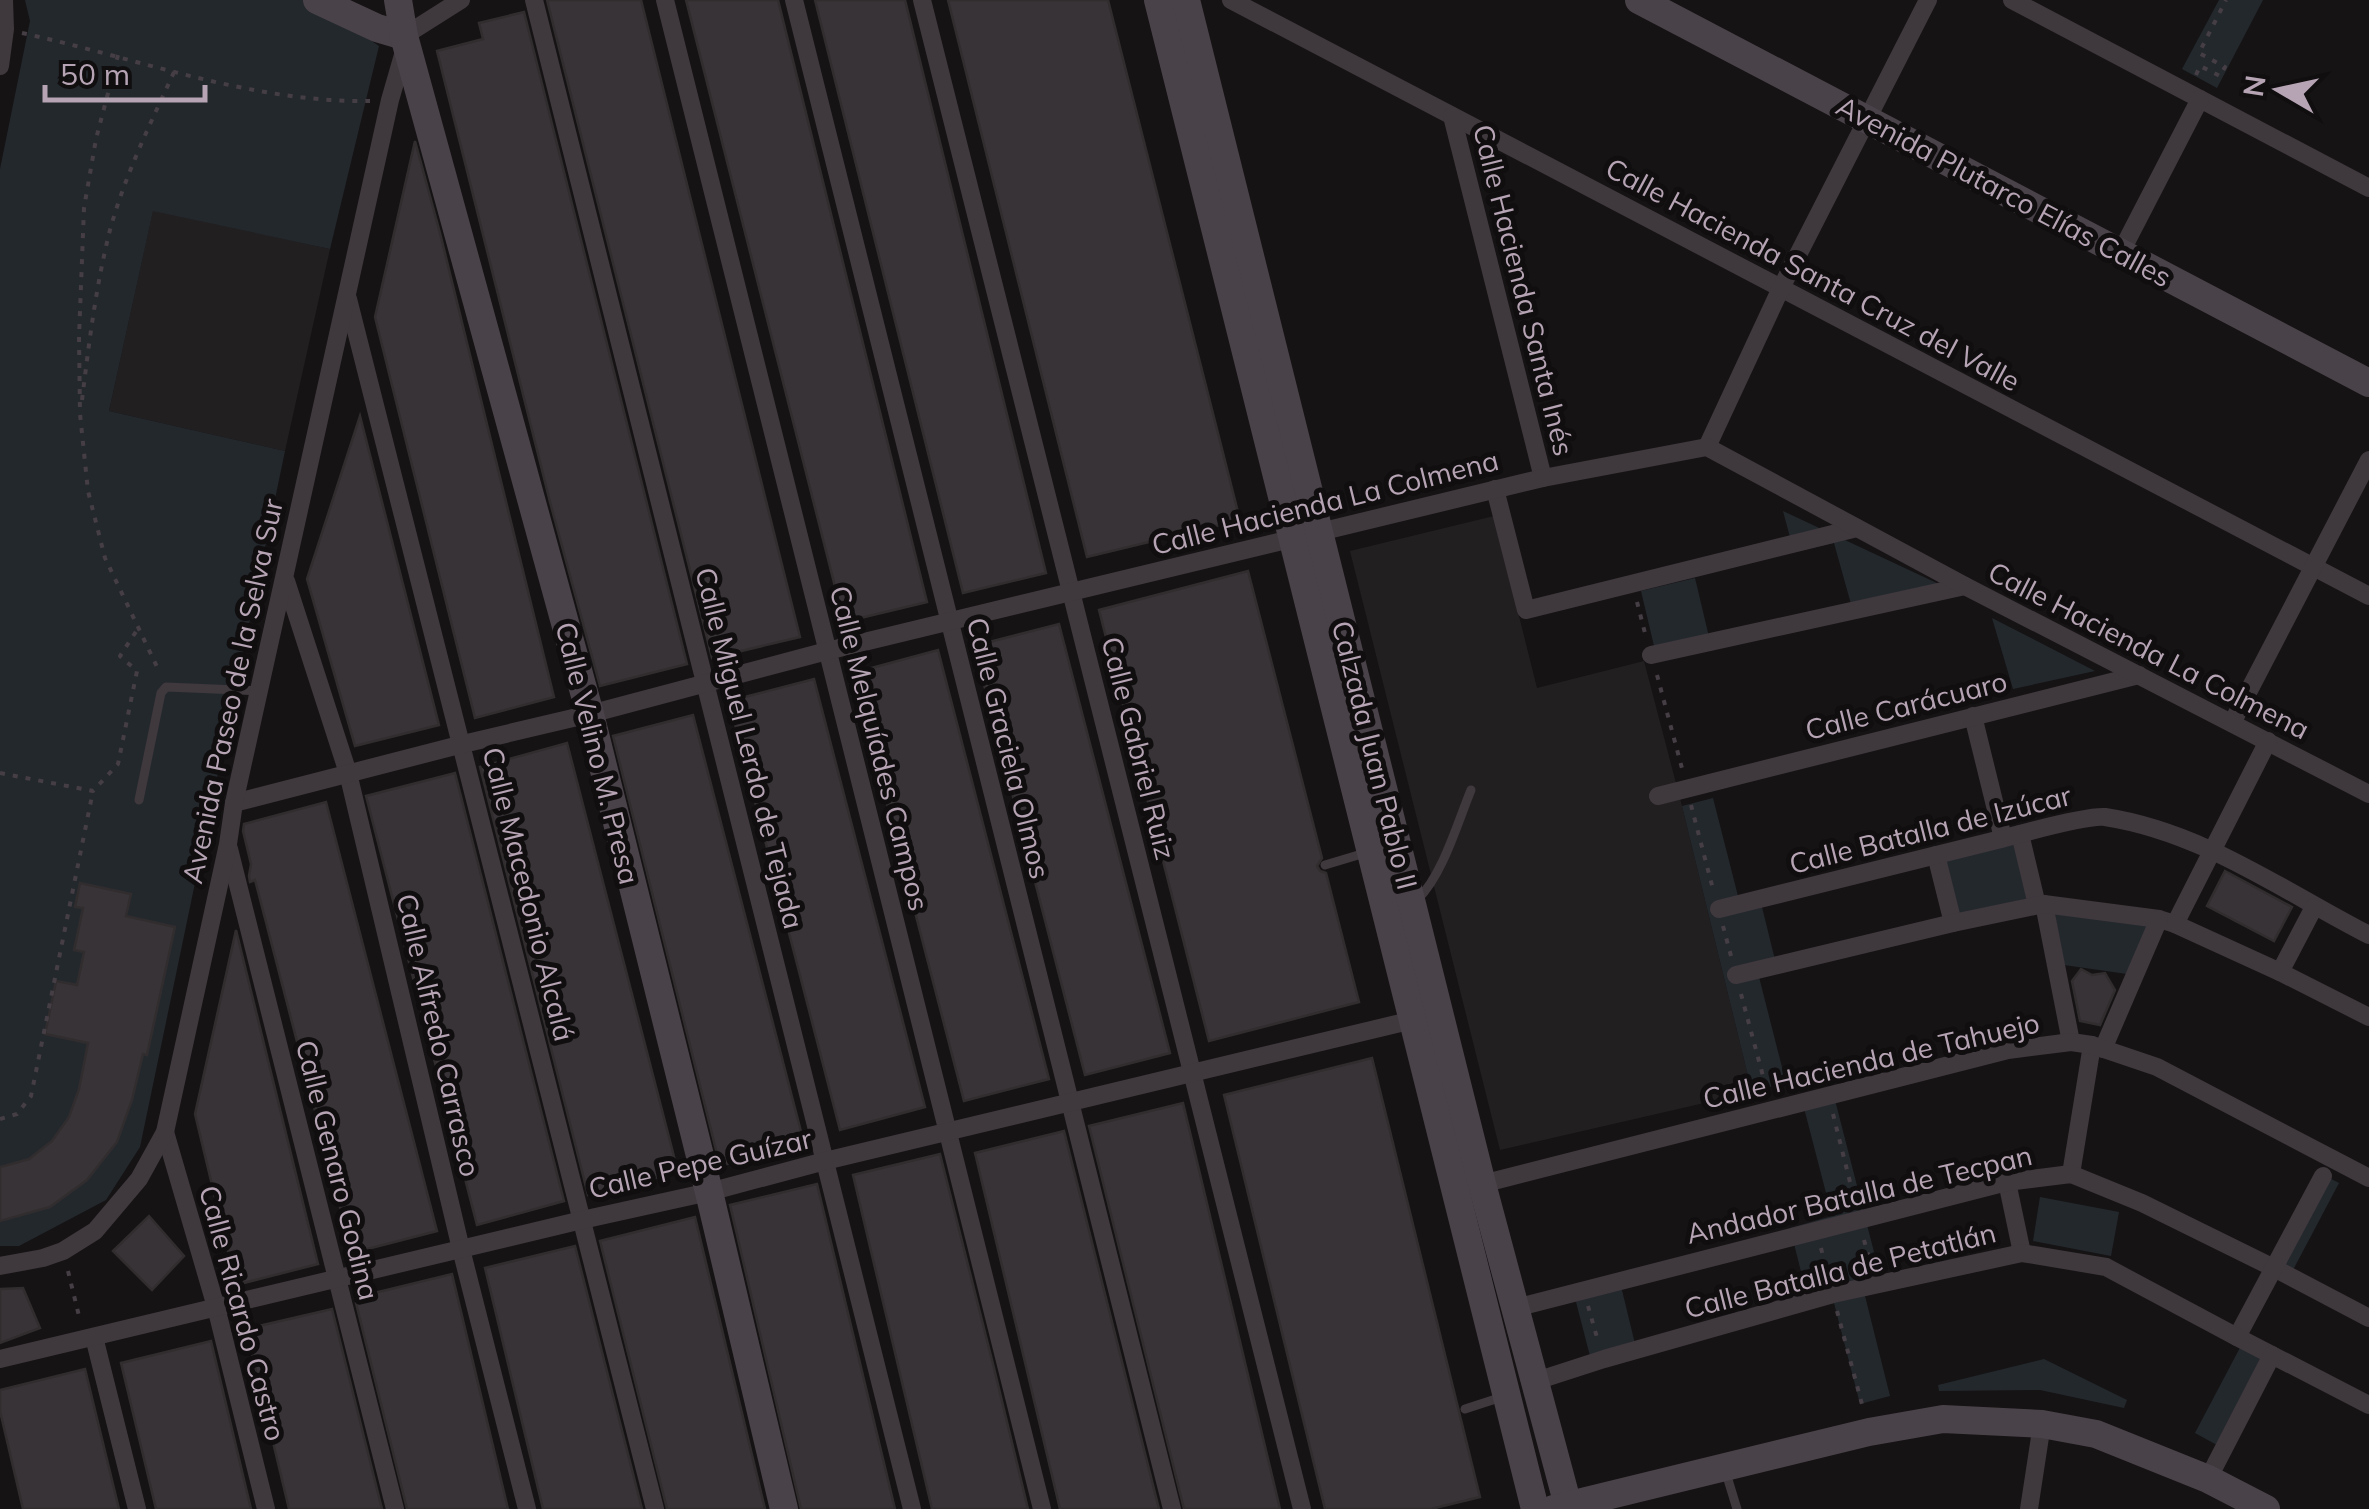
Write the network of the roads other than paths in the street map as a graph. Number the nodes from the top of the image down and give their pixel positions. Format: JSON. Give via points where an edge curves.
{"nodes":[{"id":1,"x":4,"y":0,"type":"edge"},
{"id":2,"x":398,"y":0,"type":"edge"},
{"id":3,"x":461,"y":0,"type":"edge"},
{"id":4,"x":534,"y":0,"type":"edge"},
{"id":5,"x":665,"y":0,"type":"edge"},
{"id":6,"x":794,"y":0,"type":"edge"},
{"id":7,"x":922,"y":0,"type":"edge"},
{"id":8,"x":1158,"y":0,"type":"edge"},
{"id":9,"x":1186,"y":0,"type":"edge"},
{"id":10,"x":1230,"y":0,"type":"edge"},
{"id":11,"x":1638,"y":0,"type":"edge"},
{"id":12,"x":1928,"y":0,"type":"edge"},
{"id":13,"x":2012,"y":0,"type":"edge"},
{"id":14,"x":332,"y":2,"type":"edge"},
{"id":15,"x":2,"y":29,"type":"edge"},
{"id":16,"x":405,"y":40,"type":"junction"},
{"id":17,"x":0,"y":66,"type":"edge"},
{"id":18,"x":2194,"y":96,"type":"junction"},
{"id":19,"x":1452,"y":116,"type":"junction"},
{"id":20,"x":1868,"y":119,"type":"junction"},
{"id":21,"x":2369,"y":188,"type":"edge"},
{"id":22,"x":2121,"y":252,"type":"junction"},
{"id":23,"x":1781,"y":288,"type":"junction"},
{"id":24,"x":347,"y":293,"type":"junction"},
{"id":25,"x":2369,"y":383,"type":"edge"},
{"id":26,"x":1707,"y":448,"type":"junction"},
{"id":27,"x":2369,"y":460,"type":"edge"},
{"id":28,"x":1544,"y":478,"type":"junction"},
{"id":29,"x":1495,"y":489,"type":"junction"},
{"id":30,"x":1857,"y":528,"type":"junction"},
{"id":31,"x":1306,"y":535,"type":"junction"},
{"id":32,"x":2313,"y":567,"type":"junction"},
{"id":33,"x":285,"y":578,"type":"junction"},
{"id":34,"x":1964,"y":586,"type":"junction"},
{"id":35,"x":1071,"y":592,"type":"junction"},
{"id":36,"x":2369,"y":596,"type":"edge"},
{"id":37,"x":949,"y":621,"type":"junction"},
{"id":38,"x":828,"y":650,"type":"junction"},
{"id":39,"x":1652,"y":655,"type":"road end"},
{"id":40,"x":2139,"y":675,"type":"junction"},
{"id":41,"x":705,"y":682,"type":"junction"},
{"id":42,"x":260,"y":690,"type":"junction"},
{"id":43,"x":590,"y":714,"type":"junction"},
{"id":44,"x":1973,"y":716,"type":"junction"},
{"id":45,"x":2232,"y":723,"type":"junction"},
{"id":46,"x":2268,"y":741,"type":"junction"},
{"id":47,"x":463,"y":744,"type":"junction"},
{"id":48,"x":348,"y":773,"type":"junction"},
{"id":49,"x":1471,"y":790,"type":"dead end"},
{"id":50,"x":2369,"y":794,"type":"edge"},
{"id":51,"x":1658,"y":796,"type":"dead end"},
{"id":52,"x":139,"y":800,"type":"dead end"},
{"id":53,"x":234,"y":803,"type":"junction"},
{"id":54,"x":2012,"y":836,"type":"junction"},
{"id":55,"x":228,"y":844,"type":"junction"},
{"id":56,"x":2212,"y":849,"type":"junction"},
{"id":57,"x":1371,"y":851,"type":"junction"},
{"id":58,"x":1936,"y":854,"type":"junction"},
{"id":59,"x":1325,"y":865,"type":"dead end"},
{"id":60,"x":2041,"y":904,"type":"junction"},
{"id":61,"x":1412,"y":905,"type":"junction"},
{"id":62,"x":2314,"y":907,"type":"junction"},
{"id":63,"x":1719,"y":909,"type":"dead end"},
{"id":64,"x":2167,"y":922,"type":"junction"},
{"id":65,"x":1953,"y":923,"type":"junction"},
{"id":66,"x":2369,"y":935,"type":"edge"},
{"id":67,"x":2280,"y":972,"type":"junction"},
{"id":68,"x":1736,"y":975,"type":"dead end"},
{"id":69,"x":2369,"y":1017,"type":"edge"},
{"id":70,"x":1413,"y":1020,"type":"junction"},
{"id":71,"x":2071,"y":1042,"type":"junction"},
{"id":72,"x":2097,"y":1047,"type":"junction"},
{"id":73,"x":1192,"y":1073,"type":"junction"},
{"id":74,"x":1070,"y":1103,"type":"junction"},
{"id":75,"x":165,"y":1132,"type":"junction"},
{"id":76,"x":948,"y":1132,"type":"junction"},
{"id":77,"x":825,"y":1162,"type":"junction"},
{"id":78,"x":2071,"y":1174,"type":"junction"},
{"id":79,"x":2323,"y":1176,"type":"dead end"},
{"id":80,"x":2369,"y":1178,"type":"edge"},
{"id":81,"x":2006,"y":1182,"type":"junction"},
{"id":82,"x":1482,"y":1184,"type":"junction"},
{"id":83,"x":709,"y":1192,"type":"junction"},
{"id":84,"x":582,"y":1220,"type":"junction"},
{"id":85,"x":461,"y":1249,"type":"junction"},
{"id":86,"x":2022,"y":1253,"type":"junction"},
{"id":87,"x":0,"y":1266,"type":"edge"},
{"id":88,"x":2274,"y":1268,"type":"junction"},
{"id":89,"x":338,"y":1278,"type":"junction"},
{"id":90,"x":216,"y":1308,"type":"junction"},
{"id":91,"x":1515,"y":1308,"type":"junction"},
{"id":92,"x":2369,"y":1318,"type":"edge"},
{"id":93,"x":90,"y":1338,"type":"junction"},
{"id":94,"x":2237,"y":1338,"type":"junction"},
{"id":95,"x":2272,"y":1355,"type":"junction"},
{"id":96,"x":0,"y":1360,"type":"edge"},
{"id":97,"x":1536,"y":1382,"type":"junction"},
{"id":98,"x":1507,"y":1396,"type":"junction"},
{"id":99,"x":2369,"y":1405,"type":"edge"},
{"id":100,"x":1465,"y":1409,"type":"dead end"},
{"id":101,"x":2042,"y":1424,"type":"junction"},
{"id":102,"x":1725,"y":1467,"type":"junction"},
{"id":103,"x":2208,"y":1479,"type":"junction"},
{"id":104,"x":1564,"y":1508,"type":"edge"},
{"id":105,"x":137,"y":1509,"type":"edge"},
{"id":106,"x":266,"y":1509,"type":"edge"},
{"id":107,"x":395,"y":1509,"type":"edge"},
{"id":108,"x":526,"y":1509,"type":"edge"},
{"id":109,"x":655,"y":1509,"type":"edge"},
{"id":110,"x":784,"y":1509,"type":"edge"},
{"id":111,"x":912,"y":1509,"type":"edge"},
{"id":112,"x":1042,"y":1509,"type":"edge"},
{"id":113,"x":1172,"y":1509,"type":"edge"},
{"id":114,"x":1302,"y":1509,"type":"edge"},
{"id":115,"x":1535,"y":1509,"type":"edge"},
{"id":116,"x":1737,"y":1509,"type":"edge"},
{"id":117,"x":2028,"y":1509,"type":"edge"},
{"id":118,"x":2266,"y":1509,"type":"edge"}],
"edges":[{"from":1,"to":15,"type":"street"},
{"from":2,"to":16,"type":"street","name":"Calle Velino M. Presa"},
{"from":3,"to":16,"type":"street"},
{"from":4,"to":41,"type":"street","name":"Calle Miguel Lerdo de Tejada"},
{"from":5,"to":38,"type":"street","name":"Calle Melquíades Campos"},
{"from":6,"to":37,"type":"street","name":"Calle Graciela Olmos"},
{"from":7,"to":35,"type":"street","name":"Calle Gabriel Ruiz"},
{"from":8,"to":31,"type":"street","name":"Calzada Juan Pablo II"},
{"from":9,"to":31,"type":"street","name":"Calzada Juan Pablo II"},
{"from":10,"to":19,"type":"street","name":"Calle Hacienda Santa Cruz del Valle"},
{"from":11,"to":20,"type":"street","name":"Avenida Plutarco Elías Calles"},
{"from":12,"to":20,"type":"street"},
{"from":13,"to":18,"type":"street"},
{"from":14,"to":16,"type":"street"},
{"from":15,"to":17,"type":"street"},
{"from":16,"to":24,"type":"street","name":"Avenida Paseo de la Selva Sur"},
{"from":16,"to":43,"type":"street","name":"Calle Velino M. Presa"},
{"from":18,"to":21,"type":"street"},
{"from":18,"to":22,"type":"street"},
{"from":19,"to":23,"type":"street","name":"Calle Hacienda Santa Cruz del Valle"},
{"from":19,"to":28,"type":"street","name":"Calle Hacienda Santa Inés"},
{"from":20,"to":22,"type":"street","name":"Avenida Plutarco Elías Calles"},
{"from":20,"to":23,"type":"street"},
{"from":22,"to":25,"type":"street","name":"Avenida Plutarco Elías Calles"},
{"from":23,"to":26,"type":"street"},
{"from":23,"to":32,"type":"street","name":"Calle Hacienda Santa Cruz del Valle"},
{"from":24,"to":33,"type":"street","name":"Avenida Paseo de la Selva Sur"},
{"from":24,"to":47,"type":"street","name":"Calle Macedonio Alcalá"},
{"from":26,"to":28,"type":"street","name":"Calle Hacienda La Colmena"},
{"from":26,"to":30,"type":"street","name":"Calle Hacienda La Colmena"},
{"from":27,"to":32,"type":"street"},
{"from":28,"to":29,"type":"street","name":"Calle Hacienda La Colmena"},
{"from":29,"to":30,"type":"street","via":[[1526,610]]},
{"from":29,"to":31,"type":"street","name":"Calle Hacienda La Colmena"},
{"from":30,"to":34,"type":"street","name":"Calle Hacienda La Colmena"},
{"from":31,"to":35,"type":"street","name":"Calle Hacienda La Colmena"},
{"from":31,"to":57,"type":"street","name":"Calzada Juan Pablo II"},
{"from":31,"to":61,"type":"street","name":"Calzada Juan Pablo II"},
{"from":32,"to":36,"type":"street","name":"Calle Hacienda Santa Cruz del Valle"},
{"from":32,"to":45,"type":"street"},
{"from":33,"to":42,"type":"street","name":"Avenida Paseo de la Selva Sur"},
{"from":33,"to":48,"type":"street","name":"Calle Alfredo Carrasco"},
{"from":34,"to":39,"type":"street"},
{"from":34,"to":40,"type":"street","name":"Calle Hacienda La Colmena"},
{"from":35,"to":37,"type":"street","name":"Calle Hacienda La Colmena"},
{"from":35,"to":73,"type":"street","name":"Calle Gabriel Ruiz"},
{"from":37,"to":38,"type":"street","name":"Calle Hacienda La Colmena"},
{"from":37,"to":74,"type":"street","name":"Calle Graciela Olmos"},
{"from":38,"to":41,"type":"street","name":"Calle Hacienda La Colmena"},
{"from":38,"to":76,"type":"street","name":"Calle Melquíades Campos"},
{"from":40,"to":44,"type":"street","name":"Calle Carácuaro"},
{"from":40,"to":45,"type":"street","name":"Calle Hacienda La Colmena"},
{"from":41,"to":43,"type":"street","name":"Calle Hacienda La Colmena"},
{"from":41,"to":77,"type":"street","name":"Calle Miguel Lerdo de Tejada"},
{"from":42,"to":52,"type":"lane","via":[[166,687]]},
{"from":42,"to":53,"type":"street","name":"Avenida Paseo de la Selva Sur"},
{"from":43,"to":47,"type":"street","name":"Calle Hacienda La Colmena"},
{"from":43,"to":83,"type":"street","name":"Calle Velino M. Presa"},
{"from":44,"to":51,"type":"street","name":"Calle Carácuaro"},
{"from":44,"to":54,"type":"street"},
{"from":45,"to":46,"type":"street","name":"Calle Hacienda La Colmena"},
{"from":46,"to":50,"type":"street","name":"Calle Hacienda La Colmena"},
{"from":46,"to":56,"type":"street"},
{"from":47,"to":48,"type":"street","name":"Calle Hacienda La Colmena"},
{"from":47,"to":84,"type":"street","name":"Calle Macedonio Alcalá"},
{"from":48,"to":53,"type":"street","name":"Calle Hacienda La Colmena"},
{"from":48,"to":85,"type":"street","name":"Calle Alfredo Carrasco"},
{"from":49,"to":61,"type":"lane","via":[[1435,876]]},
{"from":53,"to":55,"type":"street","name":"Avenida Paseo de la Selva Sur"},
{"from":54,"to":56,"type":"street","name":"Calle Batalla de Izúcar","via":[[2100,816]]},
{"from":54,"to":58,"type":"street","name":"Calle Batalla de Izúcar"},
{"from":54,"to":60,"type":"street"},
{"from":55,"to":75,"type":"street","name":"Avenida Paseo de la Selva Sur"},
{"from":55,"to":89,"type":"street","name":"Calle Genaro Godina"},
{"from":56,"to":62,"type":"street","name":"Calle Batalla de Izúcar"},
{"from":56,"to":64,"type":"street"},
{"from":57,"to":59,"type":"lane"},
{"from":57,"to":70,"type":"street","name":"Calzada Juan Pablo II"},
{"from":58,"to":63,"type":"street","name":"Calle Batalla de Izúcar"},
{"from":58,"to":65,"type":"street"},
{"from":60,"to":64,"type":"street"},
{"from":60,"to":65,"type":"street"},
{"from":60,"to":71,"type":"street"},
{"from":61,"to":82,"type":"street","name":"Calzada Juan Pablo II"},
{"from":62,"to":66,"type":"street","name":"Calle Batalla de Izúcar"},
{"from":62,"to":67,"type":"street"},
{"from":64,"to":67,"type":"street"},
{"from":64,"to":72,"type":"street"},
{"from":65,"to":68,"type":"street"},
{"from":67,"to":69,"type":"street"},
{"from":70,"to":73,"type":"street","name":"Calle Pepe Guízar"},
{"from":70,"to":98,"type":"street","name":"Calzada Juan Pablo II"},
{"from":71,"to":72,"type":"street","name":"Calle Hacienda de Tahuejo"},
{"from":71,"to":82,"type":"street","name":"Calle Hacienda de Tahuejo","via":[[2008,1050]]},
{"from":72,"to":78,"type":"street"},
{"from":72,"to":80,"type":"street","name":"Calle Hacienda de Tahuejo","via":[[2157,1066]]},
{"from":73,"to":74,"type":"street","name":"Calle Pepe Guízar"},
{"from":73,"to":114,"type":"street","name":"Calle Gabriel Ruiz"},
{"from":74,"to":76,"type":"street","name":"Calle Pepe Guízar"},
{"from":74,"to":113,"type":"street","name":"Calle Graciela Olmos"},
{"from":75,"to":87,"type":"street","name":"Avenida Paseo de la Selva Sur","via":[[139,1179],[96,1231],[44,1258]]},
{"from":75,"to":90,"type":"street","name":"Calle Ricardo Castro"},
{"from":76,"to":77,"type":"street","name":"Calle Pepe Guízar"},
{"from":76,"to":112,"type":"street","name":"Calle Melquíades Campos"},
{"from":77,"to":83,"type":"street","name":"Calle Pepe Guízar"},
{"from":77,"to":111,"type":"street","name":"Calle Miguel Lerdo de Tejada"},
{"from":78,"to":81,"type":"street","name":"Andador Batalla de Tecpan"},
{"from":78,"to":88,"type":"street","name":"Andador Batalla de Tecpan"},
{"from":79,"to":88,"type":"street"},
{"from":81,"to":86,"type":"street"},
{"from":81,"to":91,"type":"street","name":"Andador Batalla de Tecpan"},
{"from":82,"to":91,"type":"street","name":"Calzada Juan Pablo II"},
{"from":83,"to":84,"type":"street","name":"Calle Pepe Guízar"},
{"from":83,"to":110,"type":"street","name":"Calle Velino M. Presa"},
{"from":84,"to":85,"type":"street","name":"Calle Pepe Guízar"},
{"from":84,"to":109,"type":"street","name":"Calle Macedonio Alcalá"},
{"from":85,"to":89,"type":"street","name":"Calle Pepe Guízar"},
{"from":85,"to":108,"type":"street","name":"Calle Alfredo Carrasco"},
{"from":86,"to":94,"type":"street","name":"Calle Batalla de Petatlán","via":[[2106,1266]]},
{"from":86,"to":97,"type":"street","name":"Calle Batalla de Petatlán","via":[[1833,1294]]},
{"from":88,"to":92,"type":"street","name":"Andador Batalla de Tecpan"},
{"from":88,"to":94,"type":"street"},
{"from":89,"to":90,"type":"street","name":"Calle Pepe Guízar"},
{"from":89,"to":107,"type":"street","name":"Calle Genaro Godina"},
{"from":90,"to":93,"type":"street","name":"Calle Pepe Guízar"},
{"from":90,"to":106,"type":"street","name":"Calle Ricardo Castro"},
{"from":91,"to":97,"type":"street","name":"Calzada Juan Pablo II"},
{"from":93,"to":96,"type":"street","name":"Calle Pepe Guízar"},
{"from":93,"to":105,"type":"street"},
{"from":94,"to":95,"type":"street","name":"Calle Batalla de Petatlán"},
{"from":95,"to":99,"type":"street","name":"Calle Batalla de Petatlán"},
{"from":95,"to":103,"type":"street"},
{"from":97,"to":104,"type":"street","name":"Calzada Juan Pablo II"},
{"from":98,"to":100,"type":"lane"},
{"from":98,"to":115,"type":"street","name":"Calzada Juan Pablo II"},
{"from":101,"to":102,"type":"street","via":[[1944,1418]]},
{"from":101,"to":103,"type":"street","via":[[2096,1434]]},
{"from":101,"to":117,"type":"street"},
{"from":102,"to":104,"type":"street"},
{"from":102,"to":116,"type":"lane"},
{"from":103,"to":118,"type":"street"}]}
